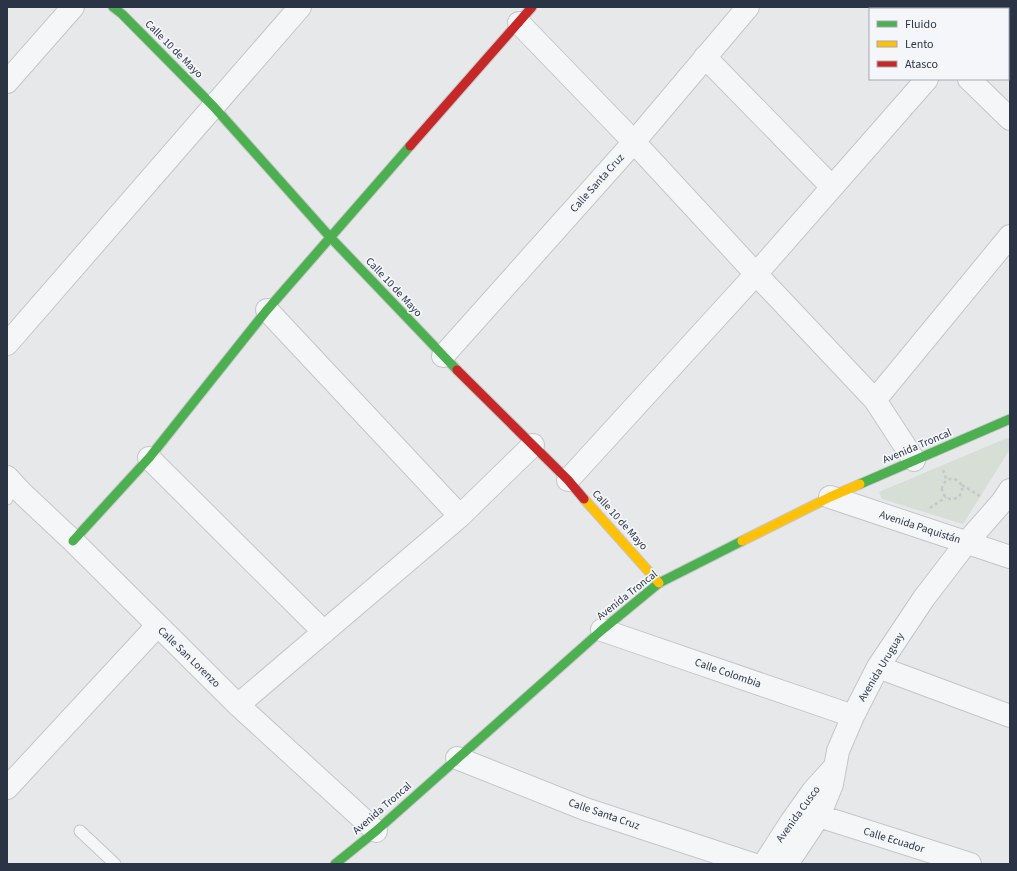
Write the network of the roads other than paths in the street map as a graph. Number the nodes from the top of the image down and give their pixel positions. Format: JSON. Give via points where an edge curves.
{"nodes":[{"id":1,"x":73,"y":7,"type":"edge"},
{"id":2,"x":113,"y":7,"type":"edge"},
{"id":3,"x":300,"y":7,"type":"edge"},
{"id":4,"x":748,"y":7,"type":"edge"},
{"id":5,"x":526,"y":15,"type":"edge"},
{"id":6,"x":706,"y":57,"type":"junction"},
{"id":7,"x":926,"y":80,"type":"edge"},
{"id":8,"x":970,"y":80,"type":"edge"},
{"id":9,"x":7,"y":82,"type":"edge"},
{"id":10,"x":214,"y":107,"type":"junction"},
{"id":11,"x":1010,"y":118,"type":"edge"},
{"id":12,"x":634,"y":142,"type":"junction"},
{"id":13,"x":832,"y":187,"type":"junction"},
{"id":14,"x":1010,"y":236,"type":"edge"},
{"id":15,"x":330,"y":237,"type":"junction"},
{"id":16,"x":756,"y":274,"type":"junction"},
{"id":17,"x":267,"y":310,"type":"junction"},
{"id":18,"x":7,"y":344,"type":"edge"},
{"id":19,"x":443,"y":356,"type":"junction"},
{"id":20,"x":875,"y":400,"type":"junction"},
{"id":21,"x":1010,"y":419,"type":"edge"},
{"id":22,"x":533,"y":445,"type":"junction"},
{"id":23,"x":149,"y":458,"type":"junction"},
{"id":24,"x":914,"y":460,"type":"junction"},
{"id":25,"x":568,"y":480,"type":"junction"},
{"id":26,"x":9,"y":486,"type":"edge"},
{"id":27,"x":1010,"y":490,"type":"edge"},
{"id":28,"x":830,"y":497,"type":"junction"},
{"id":29,"x":460,"y":516,"type":"junction"},
{"id":30,"x":73,"y":541,"type":"junction"},
{"id":31,"x":967,"y":542,"type":"junction"},
{"id":32,"x":1010,"y":557,"type":"edge"},
{"id":33,"x":659,"y":583,"type":"junction"},
{"id":34,"x":157,"y":626,"type":"junction"},
{"id":35,"x":602,"y":630,"type":"junction"},
{"id":36,"x":324,"y":632,"type":"junction"},
{"id":37,"x":878,"y":667,"type":"junction"},
{"id":38,"x":238,"y":705,"type":"junction"},
{"id":39,"x":853,"y":716,"type":"junction"},
{"id":40,"x":1010,"y":716,"type":"edge"},
{"id":41,"x":457,"y":758,"type":"junction"},
{"id":42,"x":836,"y":766,"type":"junction"},
{"id":43,"x":7,"y":788,"type":"edge"},
{"id":44,"x":819,"y":816,"type":"junction"},
{"id":45,"x":80,"y":831,"type":"dead end"},
{"id":46,"x":376,"y":831,"type":"junction"},
{"id":47,"x":959,"y":862,"type":"edge"},
{"id":48,"x":115,"y":864,"type":"edge"},
{"id":49,"x":335,"y":864,"type":"edge"},
{"id":50,"x":752,"y":864,"type":"edge"},
{"id":51,"x":764,"y":864,"type":"edge"},
{"id":52,"x":787,"y":864,"type":"edge"}],
"edges":[{"from":1,"to":9,"type":"street"},
{"from":2,"to":10,"type":"street","name":"Calle 10 de Mayo"},
{"from":3,"to":10,"type":"street"},
{"from":4,"to":6,"type":"street","name":"Calle Santa Cruz"},
{"from":5,"to":12,"type":"street"},
{"from":5,"to":15,"type":"street"},
{"from":6,"to":12,"type":"street","name":"Calle Santa Cruz"},
{"from":6,"to":13,"type":"street"},
{"from":7,"to":13,"type":"street"},
{"from":8,"to":11,"type":"street"},
{"from":10,"to":15,"type":"street","name":"Calle 10 de Mayo"},
{"from":10,"to":18,"type":"street"},
{"from":12,"to":16,"type":"street"},
{"from":12,"to":19,"type":"street","name":"Calle Santa Cruz"},
{"from":13,"to":16,"type":"street"},
{"from":14,"to":20,"type":"street"},
{"from":15,"to":17,"type":"street"},
{"from":15,"to":19,"type":"street","name":"Calle 10 de Mayo"},
{"from":16,"to":20,"type":"street"},
{"from":16,"to":25,"type":"street"},
{"from":17,"to":23,"type":"street"},
{"from":17,"to":29,"type":"street"},
{"from":19,"to":22,"type":"street","name":"Calle 10 de Mayo"},
{"from":20,"to":24,"type":"street"},
{"from":21,"to":24,"type":"street","name":"Avenida Troncal"},
{"from":22,"to":25,"type":"street","name":"Calle 10 de Mayo"},
{"from":22,"to":29,"type":"street"},
{"from":23,"to":30,"type":"street"},
{"from":23,"to":36,"type":"street"},
{"from":24,"to":28,"type":"street","name":"Avenida Troncal"},
{"from":25,"to":33,"type":"street","name":"Calle 10 de Mayo"},
{"from":26,"to":30,"type":"street","name":"Calle San Lorenzo","via":[[24,494]]},
{"from":27,"to":31,"type":"street","name":"Avenida Uruguay"},
{"from":28,"to":31,"type":"street","name":"Avenida Paquistán"},
{"from":28,"to":33,"type":"street","name":"Avenida Troncal"},
{"from":29,"to":36,"type":"street"},
{"from":30,"to":34,"type":"street","name":"Calle San Lorenzo"},
{"from":31,"to":32,"type":"street","name":"Avenida Paquistán"},
{"from":31,"to":37,"type":"street","name":"Avenida Uruguay","via":[[924,598]]},
{"from":33,"to":35,"type":"street","name":"Avenida Troncal"},
{"from":34,"to":38,"type":"street","name":"Calle San Lorenzo"},
{"from":34,"to":43,"type":"street"},
{"from":35,"to":39,"type":"street","name":"Calle Colombia"},
{"from":35,"to":41,"type":"street","name":"Avenida Troncal"},
{"from":36,"to":38,"type":"street"},
{"from":37,"to":39,"type":"street","name":"Avenida Uruguay"},
{"from":37,"to":40,"type":"street"},
{"from":38,"to":46,"type":"street","name":"Calle San Lorenzo"},
{"from":39,"to":42,"type":"street","name":"Avenida Uruguay","via":[[838,751]]},
{"from":41,"to":46,"type":"street","name":"Avenida Troncal"},
{"from":41,"to":50,"type":"street","name":"Calle Santa Cruz","via":[[585,809]]},
{"from":42,"to":44,"type":"street","name":"Avenida Uruguay","via":[[832,784]]},
{"from":42,"to":51,"type":"street","name":"Avenida Cusco","via":[[813,791]]},
{"from":44,"to":47,"type":"street","name":"Calle Ecuador"},
{"from":44,"to":52,"type":"street","name":"Avenida Uruguay"},
{"from":45,"to":48,"type":"lane"},
{"from":46,"to":49,"type":"street","name":"Avenida Troncal"}]}
